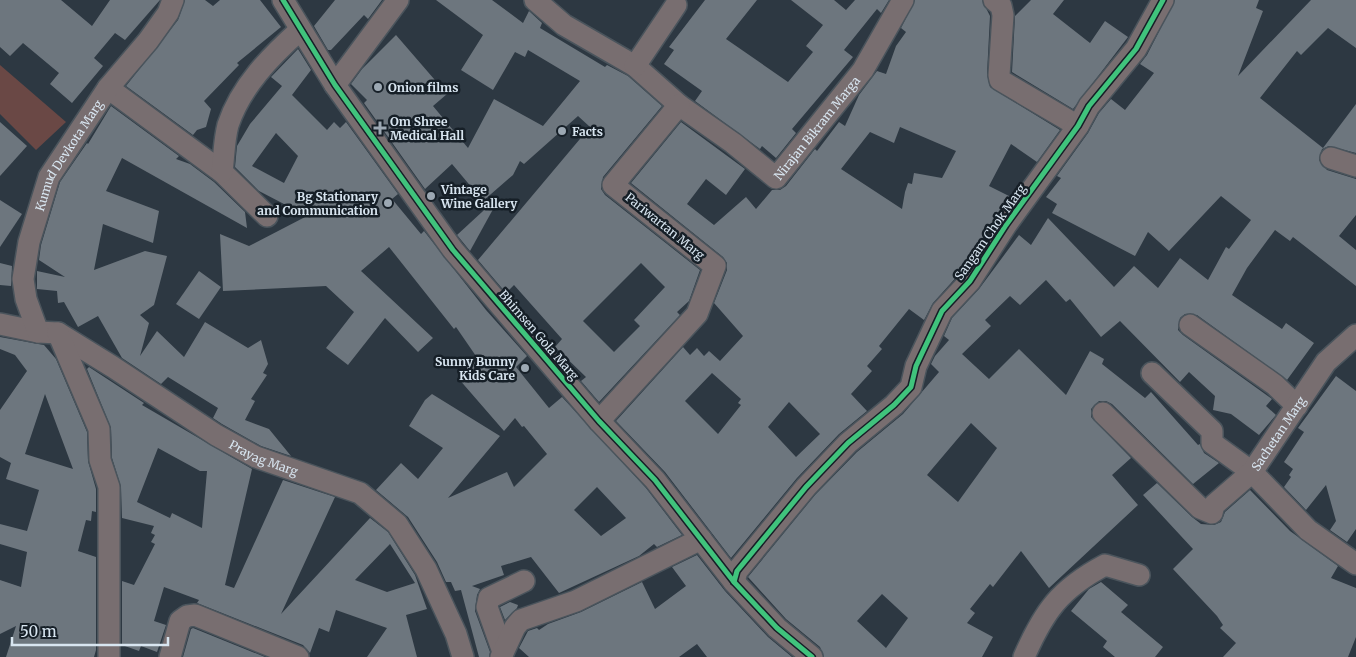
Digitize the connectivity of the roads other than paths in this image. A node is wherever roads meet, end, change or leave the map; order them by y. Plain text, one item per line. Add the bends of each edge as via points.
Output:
1 (173, 0) edge
2 (284, 0) edge
3 (398, 0) edge
4 (535, 0) edge
5 (903, 0) edge
6 (994, 0) edge
7 (1163, 0) edge
8 (676, 5) dead end
9 (300, 30) junction
10 (635, 66) junction
11 (335, 85) junction
12 (108, 88) junction
13 (679, 104) junction
14 (1078, 126) junction
15 (1331, 158) dead end
16 (1356, 166) edge
17 (222, 172) junction
18 (267, 216) dead end
19 (0, 324) edge
20 (1190, 325) dead end
21 (48, 333) junction
22 (1356, 335) edge
23 (1152, 372) dead end
24 (1297, 406) junction
25 (1103, 413) dead end
26 (599, 421) junction
27 (1252, 472) junction
28 (701, 539) junction
29 (1356, 564) edge
30 (1139, 575) dead end
31 (524, 581) dead end
32 (734, 582) junction
33 (502, 655) edge
34 (109, 657) edge
35 (170, 657) edge
36 (298, 657) edge
37 (463, 657) edge
38 (812, 657) edge
39 (1024, 657) edge

1 - 12 street, Kumud Devkota Marg via 148,41
2 - 9 street, Bhimsen Gola Marg
3 - 11 street
4 - 10 street, Nirajan Bikram Marga via 564,25
5 - 13 street, Nirajan Bikram Marga via 863,70 776,178
6 - 14 street via 1001,6 1003,15 1000,80
7 - 14 street, Sangam Chok Marg via 1136,49 1089,106
8 - 10 street
9 - 11 street, Bhimsen Gola Marg
9 - 17 street via 268,58 246,91 228,126
10 - 13 street, Nirajan Bikram Marga
11 - 26 street, Bhimsen Gola Marg via 453,250
12 - 17 street
12 - 21 street, Kumud Devkota Marg via 49,177 28,242 23,279 26,299
13 - 26 street, Pariwartan Marg via 613,185 715,266 697,314
14 - 32 street, Sangam Chok Marg via 1006,224 970,281 942,311 916,366 911,387 848,443 806,487 737,571
15 - 16 street
17 - 18 street
19 - 21 street, Prayag Marg
20 - 24 street via 1275,385
21 - 34 street, Kumud Devkota Marg via 99,429 100,460 109,487
21 - 37 street, Prayag Marg via 113,367 256,457 360,493 397,524 426,569
22 - 24 street, Sachetan Marg via 1326,362
23 - 27 street via 1212,431 1212,443
24 - 27 street, Sachetan Marg
25 - 27 street via 1200,508 1212,513 1214,505
26 - 28 street, Bhimsen Gola Marg via 655,480
27 - 29 street, Sachetan Marg via 1308,530
28 - 32 street, Bhimsen Gola Marg
28 - 33 street via 576,601 521,620
30 - 39 street via 1104,565 1084,576 1057,599 1039,623
31 - 33 street via 487,602
32 - 38 street, Bhimsen Gola Marg via 777,628
35 - 36 street via 180,620 195,615

